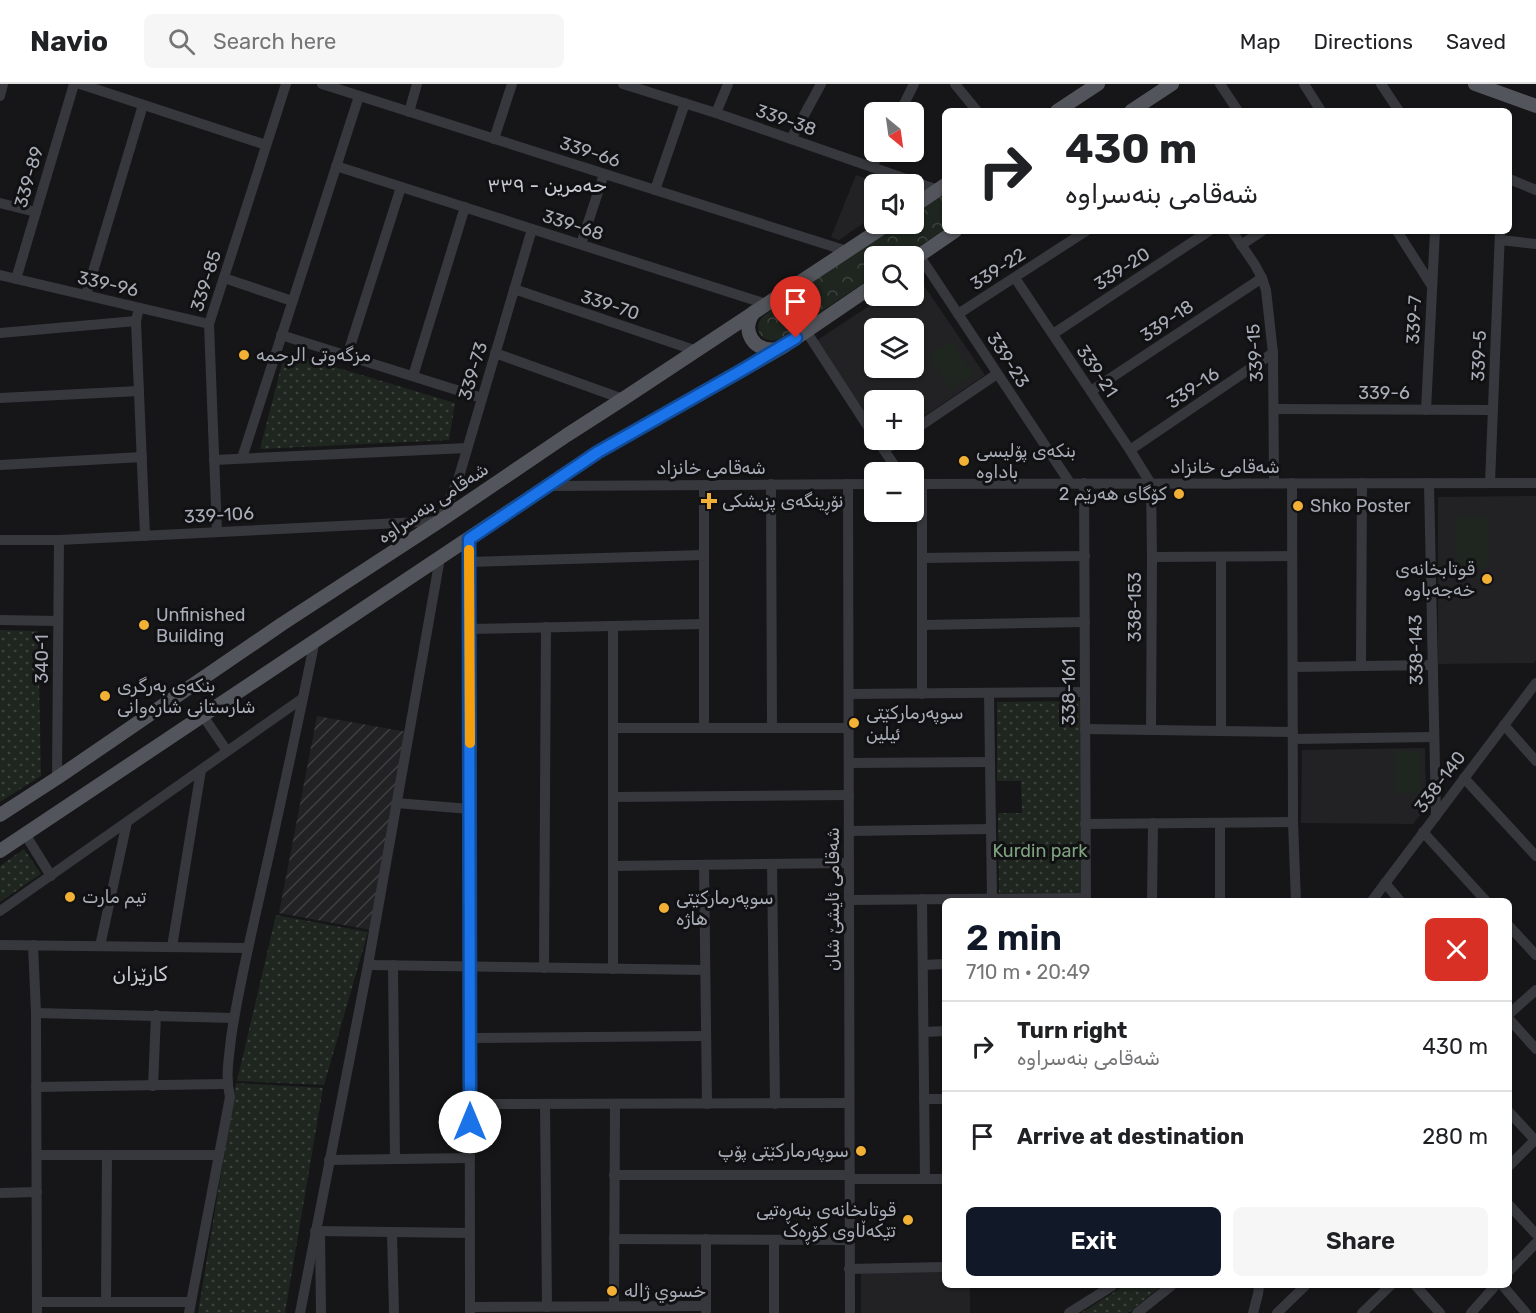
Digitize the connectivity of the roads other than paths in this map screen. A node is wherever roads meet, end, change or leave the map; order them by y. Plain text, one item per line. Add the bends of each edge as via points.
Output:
1 (3, 84) edge
2 (74, 84) edge
3 (80, 84) edge
4 (286, 84) edge
5 (322, 84) edge
6 (417, 84) edge
7 (512, 84) edge
8 (623, 84) edge
9 (728, 84) edge
10 (820, 84) edge
11 (914, 84) edge
12 (955, 84) edge
13 (1098, 84) edge
14 (1172, 84) edge
15 (1220, 84) edge
16 (1304, 84) edge
17 (1382, 84) edge
18 (1475, 84) edge
19 (345, 87) edge
20 (0, 96) edge
21 (359, 96) junction
22 (905, 102) edge
23 (685, 103) junction
24 (143, 105) junction
25 (1149, 106) edge
26 (1536, 106) edge
27 (975, 108) edge
28 (1062, 108) edge
29 (1236, 108) edge
30 (1319, 108) edge
31 (1397, 108) edge
32 (409, 112) junction
33 (716, 112) junction
34 (494, 139) junction
35 (791, 139) junction
36 (266, 145) junction
37 (875, 162) edge
38 (336, 166) junction
39 (872, 167) junction
40 (604, 174) junction
41 (1512, 180) edge
42 (401, 186) junction
43 (941, 187) edge
44 (655, 190) junction
45 (1536, 190) edge
46 (924, 199) edge
47 (0, 203) edge
48 (465, 207) junction
49 (36, 213) junction
50 (532, 229) junction
51 (873, 234) edge
52 (950, 234) edge
53 (1081, 234) edge
54 (1204, 234) edge
55 (1234, 234) edge
56 (1258, 234) edge
57 (1399, 234) edge
58 (1435, 234) edge
59 (1500, 236) edge
60 (581, 244) junction
61 (1536, 244) edge
62 (1241, 245) junction
63 (847, 251) junction
64 (924, 252) edge
65 (924, 268) edge
66 (0, 275) edge
67 (224, 278) junction
68 (1015, 278) junction
69 (1262, 278) junction
70 (16, 279) junction
71 (1432, 286) junction
72 (514, 289) junction
73 (864, 292) edge
74 (86, 295) junction
75 (292, 301) junction
76 (761, 307) junction
77 (139, 308) junction
78 (958, 314) junction
79 (136, 321) junction
80 (209, 324) junction
81 (807, 331) junction
82 (0, 333) edge
83 (1053, 334) junction
84 (281, 335) junction
85 (784, 346) junction
86 (697, 351) junction
87 (495, 353) junction
88 (1273, 353) junction
89 (347, 356) junction
90 (997, 374) junction
91 (413, 376) junction
92 (1091, 391) junction
93 (139, 392) junction
94 (0, 398) edge
95 (482, 398) junction
96 (623, 399) junction
97 (1274, 409) junction
98 (1426, 410) junction
99 (1493, 410) junction
100 (864, 419) edge
101 (924, 423) edge
102 (467, 448) junction
103 (884, 450) edge
104 (1130, 450) junction
105 (142, 457) junction
106 (242, 458) junction
107 (214, 460) junction
108 (892, 462) edge
109 (0, 465) edge
110 (1070, 483) junction
111 (1084, 483) junction
112 (1274, 483) junction
113 (1292, 483) junction
114 (1362, 483) junction
115 (1429, 483) junction
116 (1490, 483) junction
117 (1536, 483) edge
118 (771, 484) junction
119 (848, 484) junction
120 (864, 484) edge
121 (924, 484) edge
122 (1151, 484) junction
123 (704, 485) junction
124 (547, 486) junction
125 (440, 521) junction
126 (920, 522) edge
127 (217, 532) junction
128 (145, 536) junction
129 (469, 539) junction
130 (0, 540) edge
131 (59, 540) junction
132 (704, 555) junction
133 (1085, 556) junction
134 (1293, 556) junction
135 (1152, 557) junction
136 (1221, 557) junction
137 (440, 558) junction
138 (922, 558) junction
139 (469, 562) junction
140 (0, 620) edge
141 (58, 621) junction
142 (1085, 622) junction
143 (704, 624) junction
144 (922, 625) junction
145 (612, 626) junction
146 (546, 627) junction
147 (469, 629) junction
148 (315, 640) junction
149 (1361, 666) junction
150 (1433, 666) junction
151 (1293, 667) junction
152 (1536, 683) edge
153 (1085, 692) junction
154 (990, 693) junction
155 (849, 694) junction
156 (922, 694) junction
157 (303, 698) junction
158 (203, 716) junction
159 (1504, 725) junction
160 (613, 728) junction
161 (704, 728) junction
162 (772, 728) junction
163 (849, 728) junction
164 (1085, 729) junction
165 (1151, 730) junction
166 (1221, 731) junction
167 (1293, 736) junction
168 (1433, 737) junction
169 (227, 751) junction
170 (1536, 761) edge
171 (990, 762) junction
172 (849, 763) junction
173 (201, 770) junction
174 (57, 778) junction
175 (1464, 778) junction
176 (849, 795) junction
177 (613, 797) junction
178 (396, 803) junction
179 (470, 809) junction
180 (2, 812) edge
181 (1436, 816) junction
182 (127, 822) junction
183 (1293, 822) junction
184 (1220, 823) junction
185 (1085, 824) junction
186 (1153, 824) junction
187 (991, 829) junction
188 (849, 831) junction
189 (1423, 832) junction
190 (25, 834) junction
191 (0, 851) edge
192 (1536, 856) edge
193 (849, 863) junction
194 (772, 864) junction
195 (705, 865) junction
196 (613, 866) junction
197 (51, 876) junction
198 (1384, 884) junction
199 (992, 898) edge
200 (1086, 898) edge
201 (1152, 898) edge
202 (1220, 898) edge
203 (1296, 898) edge
204 (1374, 898) edge
205 (1397, 898) edge
206 (1483, 898) edge
207 (922, 899) junction
208 (942, 899) edge
209 (849, 900) junction
210 (0, 911) edge
211 (1512, 929) edge
212 (0, 945) edge
213 (33, 945) junction
214 (100, 946) junction
215 (172, 947) junction
216 (248, 948) junction
217 (1536, 955) edge
218 (942, 964) edge
219 (368, 965) junction
220 (393, 965) junction
221 (923, 965) junction
222 (470, 967) junction
223 (544, 968) junction
224 (613, 969) junction
225 (705, 970) junction
226 (1536, 990) edge
227 (1512, 1011) edge
228 (36, 1013) junction
229 (156, 1015) junction
230 (234, 1018) junction
231 (1512, 1022) edge
232 (942, 1031) edge
233 (924, 1032) junction
234 (706, 1036) junction
235 (470, 1038) junction
236 (1536, 1049) edge
237 (226, 1084) junction
238 (153, 1086) junction
239 (36, 1087) junction
240 (924, 1099) junction
241 (942, 1099) edge
242 (849, 1103) junction
243 (470, 1104) junction
244 (545, 1104) junction
245 (615, 1104) junction
246 (706, 1104) junction
247 (775, 1104) junction
248 (1512, 1115) edge
249 (1536, 1140) edge
250 (37, 1155) junction
251 (106, 1155) junction
252 (219, 1155) junction
253 (470, 1158) junction
254 (395, 1159) junction
255 (329, 1160) junction
256 (1512, 1163) edge
257 (614, 1175) junction
258 (850, 1177) junction
259 (925, 1179) junction
260 (942, 1179) edge
261 (37, 1192) junction
262 (0, 1193) edge
263 (1512, 1209) edge
264 (318, 1231) junction
265 (392, 1232) junction
266 (470, 1233) junction
267 (1536, 1234) edge
268 (614, 1239) junction
269 (706, 1239) junction
270 (774, 1240) junction
271 (850, 1240) junction
272 (1536, 1244) edge
273 (942, 1267) edge
274 (1512, 1268) edge
275 (849, 1269) junction
276 (1108, 1288) edge
277 (1168, 1288) edge
278 (1259, 1288) edge
279 (1303, 1288) edge
280 (1388, 1288) edge
281 (1418, 1288) edge
282 (1493, 1288) edge
283 (1505, 1288) edge
284 (106, 1302) junction
285 (547, 1306) junction
286 (614, 1306) junction
287 (37, 1308) edge
288 (190, 1308) edge
289 (470, 1310) edge
290 (706, 1310) edge
291 (1251, 1312) edge
292 (300, 1313) edge
293 (321, 1313) edge
294 (394, 1313) edge
295 (774, 1313) edge
296 (850, 1313) edge
297 (1069, 1313) edge
298 (1137, 1313) edge
299 (1277, 1313) edge
300 (1362, 1313) edge
301 (1440, 1313) edge
302 (1471, 1313) edge
303 (1526, 1313) edge

1 - 20 street
2 - 49 street, 339-89
3 - 24 street
4 - 36 street, 339-85
5 - 19 street, 339-66
6 - 32 street
7 - 34 street
8 - 23 street, 339-38
9 - 33 street
10 - 35 street
11 - 22 street
12 - 27 street
13 - 28 main road
14 - 25 main road
15 - 29 street
16 - 30 street
17 - 31 street
18 - 26 main road
19 - 21 street, 339-66
21 - 32 street, 339-66
21 - 38 street
23 - 33 street, 339-38
23 - 44 street
24 - 36 street
24 - 74 street
32 - 34 street, 339-66
33 - 35 street, 339-38
34 - 40 street, 339-66
35 - 39 street, 339-38
36 - 67 street, 339-85
37 - 39 street
38 - 42 street, 339-68
38 - 75 street
39 - 43 street, 339-38
40 - 44 street, 339-66
40 - 60 street
41 - 45 street
42 - 48 street, 339-68
42 - 89 street
43 - 46 main road
44 - 63 street, 339-66
47 - 49 street
48 - 50 street, 339-68
48 - 91 street
49 - 70 street, 339-89
50 - 60 street, 339-68
50 - 72 street, 339-73
51 - 63 main road, شەقامی بنەسراوە
52 - 64 main road
53 - 68 street, 339-22
54 - 83 street, 339-20
55 - 62 street, 339-15
56 - 62 street
57 - 71 street
58 - 71 street, 339-7
59 - 61 street
59 - 99 street, 339-5
60 - 76 street, 339-68
62 - 69 street, 339-15
63 - 76 main road, شەقامی بنەسراوە
65 - 78 street, 339-23
66 - 70 street, 339-96
67 - 75 street
67 - 80 street, 339-85
68 - 78 street, 339-22
68 - 83 street, 339-21
69 - 88 street, 339-15
69 - 92 street, 339-18
70 - 74 street, 339-96
71 - 98 street, 339-7
72 - 86 street, 339-70
72 - 87 street, 339-73
73 - 81 main road
74 - 77 street, 339-96
75 - 84 street
76 - 85 main road via 751,317 749,334 768,350
76 - 86 main road, شەقامی بنەسراوە
77 - 79 street
77 - 80 street, 339-96
78 - 90 street, 339-23
79 - 82 street
79 - 93 street
80 - 107 street, 339-85
81 - 85 main road
81 - 100 street
83 - 92 street, 339-21
84 - 89 street
84 - 106 street
85 - 124 main road via 598,452
86 - 96 main road, شەقامی بنەسراوە
87 - 95 street, 339-73
87 - 96 street
88 - 97 street, 339-15
88 - 104 street, 339-16
89 - 91 street
90 - 101 street
90 - 110 street, 339-23
91 - 95 street
92 - 104 street, 339-21
93 - 94 street
93 - 105 street
95 - 102 street, 339-73
96 - 125 main road, شەقامی بنەسراوە
97 - 98 street, 339-6
97 - 112 street, 339-15
98 - 99 street, 339-6
99 - 116 street, 339-5
102 - 106 street
102 - 125 street, 339-73
103 - 108 street
104 - 122 street, 339-21
105 - 109 street
105 - 128 street
106 - 107 street
107 - 127 street, 339-85
110 - 111 street, شەقامی خانزاد
110 - 121 street, شەقامی خانزاد
111 - 122 street, شەقامی خانزاد
111 - 133 street, 338-161
112 - 113 street, شەقامی خانزاد
112 - 122 street, شەقامی خانزاد
113 - 114 street, شەقامی خانزاد
113 - 134 street
114 - 115 street, شەقامی خانزاد
114 - 149 street
115 - 116 street, شەقامی خانزاد
115 - 150 street, 338-143
116 - 117 street, شەقامی خانزاد
118 - 119 street, شەقامی خانزاد
118 - 123 street, شەقامی خانزاد
118 - 162 street
119 - 120 street, شەقامی خانزاد
119 - 155 street, شەقامی ئایشێ شان
122 - 135 street, 338-153
123 - 124 street, شەقامی خانزاد
123 - 132 street
124 - 129 main road
125 - 127 street, 339-106
125 - 174 main road, شەقامی بنەسراوە
126 - 138 street
127 - 128 street, 339-106
128 - 131 street, 339-106
129 - 137 main road
129 - 139 street
130 - 131 street, 339-106
131 - 141 street, 340-1
132 - 139 street
132 - 143 street
133 - 138 street
133 - 142 street, 338-161
134 - 136 street
134 - 151 street
135 - 136 street
135 - 165 street, 338-153
136 - 166 street
137 - 148 main road
137 - 178 street
138 - 144 street
139 - 147 street
140 - 141 street
141 - 174 street, 340-1
142 - 144 street
142 - 153 street, 338-161
143 - 145 street
143 - 161 street
144 - 156 street
145 - 146 street
145 - 160 street
146 - 147 street
146 - 223 street
147 - 179 street
148 - 157 street
148 - 158 main road
149 - 150 street
149 - 151 street
150 - 168 street, 338-143
151 - 167 street
152 - 159 street, 338-140
153 - 154 street
153 - 164 street, 338-161
154 - 156 street
154 - 171 street
155 - 156 street
155 - 163 street, شەقامی ئایشێ شان
157 - 169 street
157 - 216 street
158 - 169 street
158 - 190 main road
159 - 170 street
159 - 175 street, 338-140
160 - 161 street
160 - 177 street
161 - 162 street
162 - 163 street
163 - 172 street, شەقامی ئایشێ شان
164 - 165 street
164 - 185 street, 338-161
165 - 166 street
166 - 167 street
167 - 168 street
167 - 183 street
168 - 181 street, 338-143
169 - 173 street
171 - 172 street
171 - 187 street
172 - 176 street, شەقامی ئایشێ شان
173 - 182 street
173 - 215 street
174 - 180 main road, شەقامی بنەسراوە
175 - 181 street, 338-140
175 - 192 street
176 - 177 street
176 - 188 street, شەقامی ئایشێ شان
177 - 196 street
178 - 179 street
178 - 219 street
179 - 222 street
181 - 189 street, 338-140
182 - 197 street
182 - 214 street
183 - 184 street
183 - 203 street
184 - 186 street
184 - 202 street
185 - 186 street
185 - 200 street, 338-161
186 - 201 street
187 - 188 street
187 - 199 street
188 - 193 street, شەقامی ئایشێ شان
189 - 198 street, 338-140
189 - 206 street
190 - 191 main road
190 - 197 street
193 - 194 street
193 - 209 street, شەقامی ئایشێ شان
194 - 195 street
194 - 247 street
195 - 196 street
195 - 225 street
196 - 224 street
197 - 210 street
198 - 204 street, 338-140
198 - 205 street
207 - 208 street
207 - 209 street
207 - 221 street
209 - 242 street, شەقامی ئایشێ شان
211 - 217 street
212 - 213 street
213 - 214 street
213 - 228 street
214 - 215 street
215 - 216 street
216 - 230 street
218 - 221 street
219 - 220 street
219 - 255 street
220 - 222 street
220 - 254 street
221 - 233 street
222 - 223 street
222 - 235 street
223 - 224 street
224 - 225 street
225 - 234 street
226 - 227 street
228 - 229 street
228 - 239 street
229 - 230 street
229 - 238 street
230 - 237 street
231 - 236 street
232 - 233 street
233 - 240 street
234 - 235 street
234 - 246 street
235 - 243 street
237 - 238 street
237 - 252 street via 230,1097
238 - 239 street
239 - 250 street
240 - 241 street
240 - 259 street
242 - 247 street
242 - 258 street, شەقامی ئایشێ شان
243 - 244 street
243 - 253 street
244 - 245 street
244 - 285 street
245 - 246 street
245 - 257 street
246 - 247 street
248 - 249 street
249 - 256 street
250 - 251 street
250 - 261 street
251 - 252 street
251 - 284 street
252 - 288 street
253 - 254 street
253 - 266 street
254 - 255 street
255 - 264 street
257 - 258 street
257 - 268 street
258 - 259 street
258 - 271 street, شەقامی ئایشێ شان
259 - 260 street
261 - 262 street
261 - 287 street
263 - 267 street
264 - 265 street
264 - 292 street
264 - 293 street
265 - 266 street
265 - 294 street
266 - 289 street
268 - 269 street
268 - 286 street
269 - 270 street
269 - 290 street
270 - 271 street
270 - 295 street
271 - 275 street, شەقامی ئایشێ شان
272 - 274 street
273 - 275 street
275 - 296 street, شەقامی ئایشێ شان
276 - 297 street
277 - 298 street
278 - 291 street
279 - 299 street
280 - 300 street
281 - 301 street
282 - 302 street
283 - 303 street
284 - 287 street
284 - 288 street
285 - 286 street
285 - 289 street
286 - 290 street

